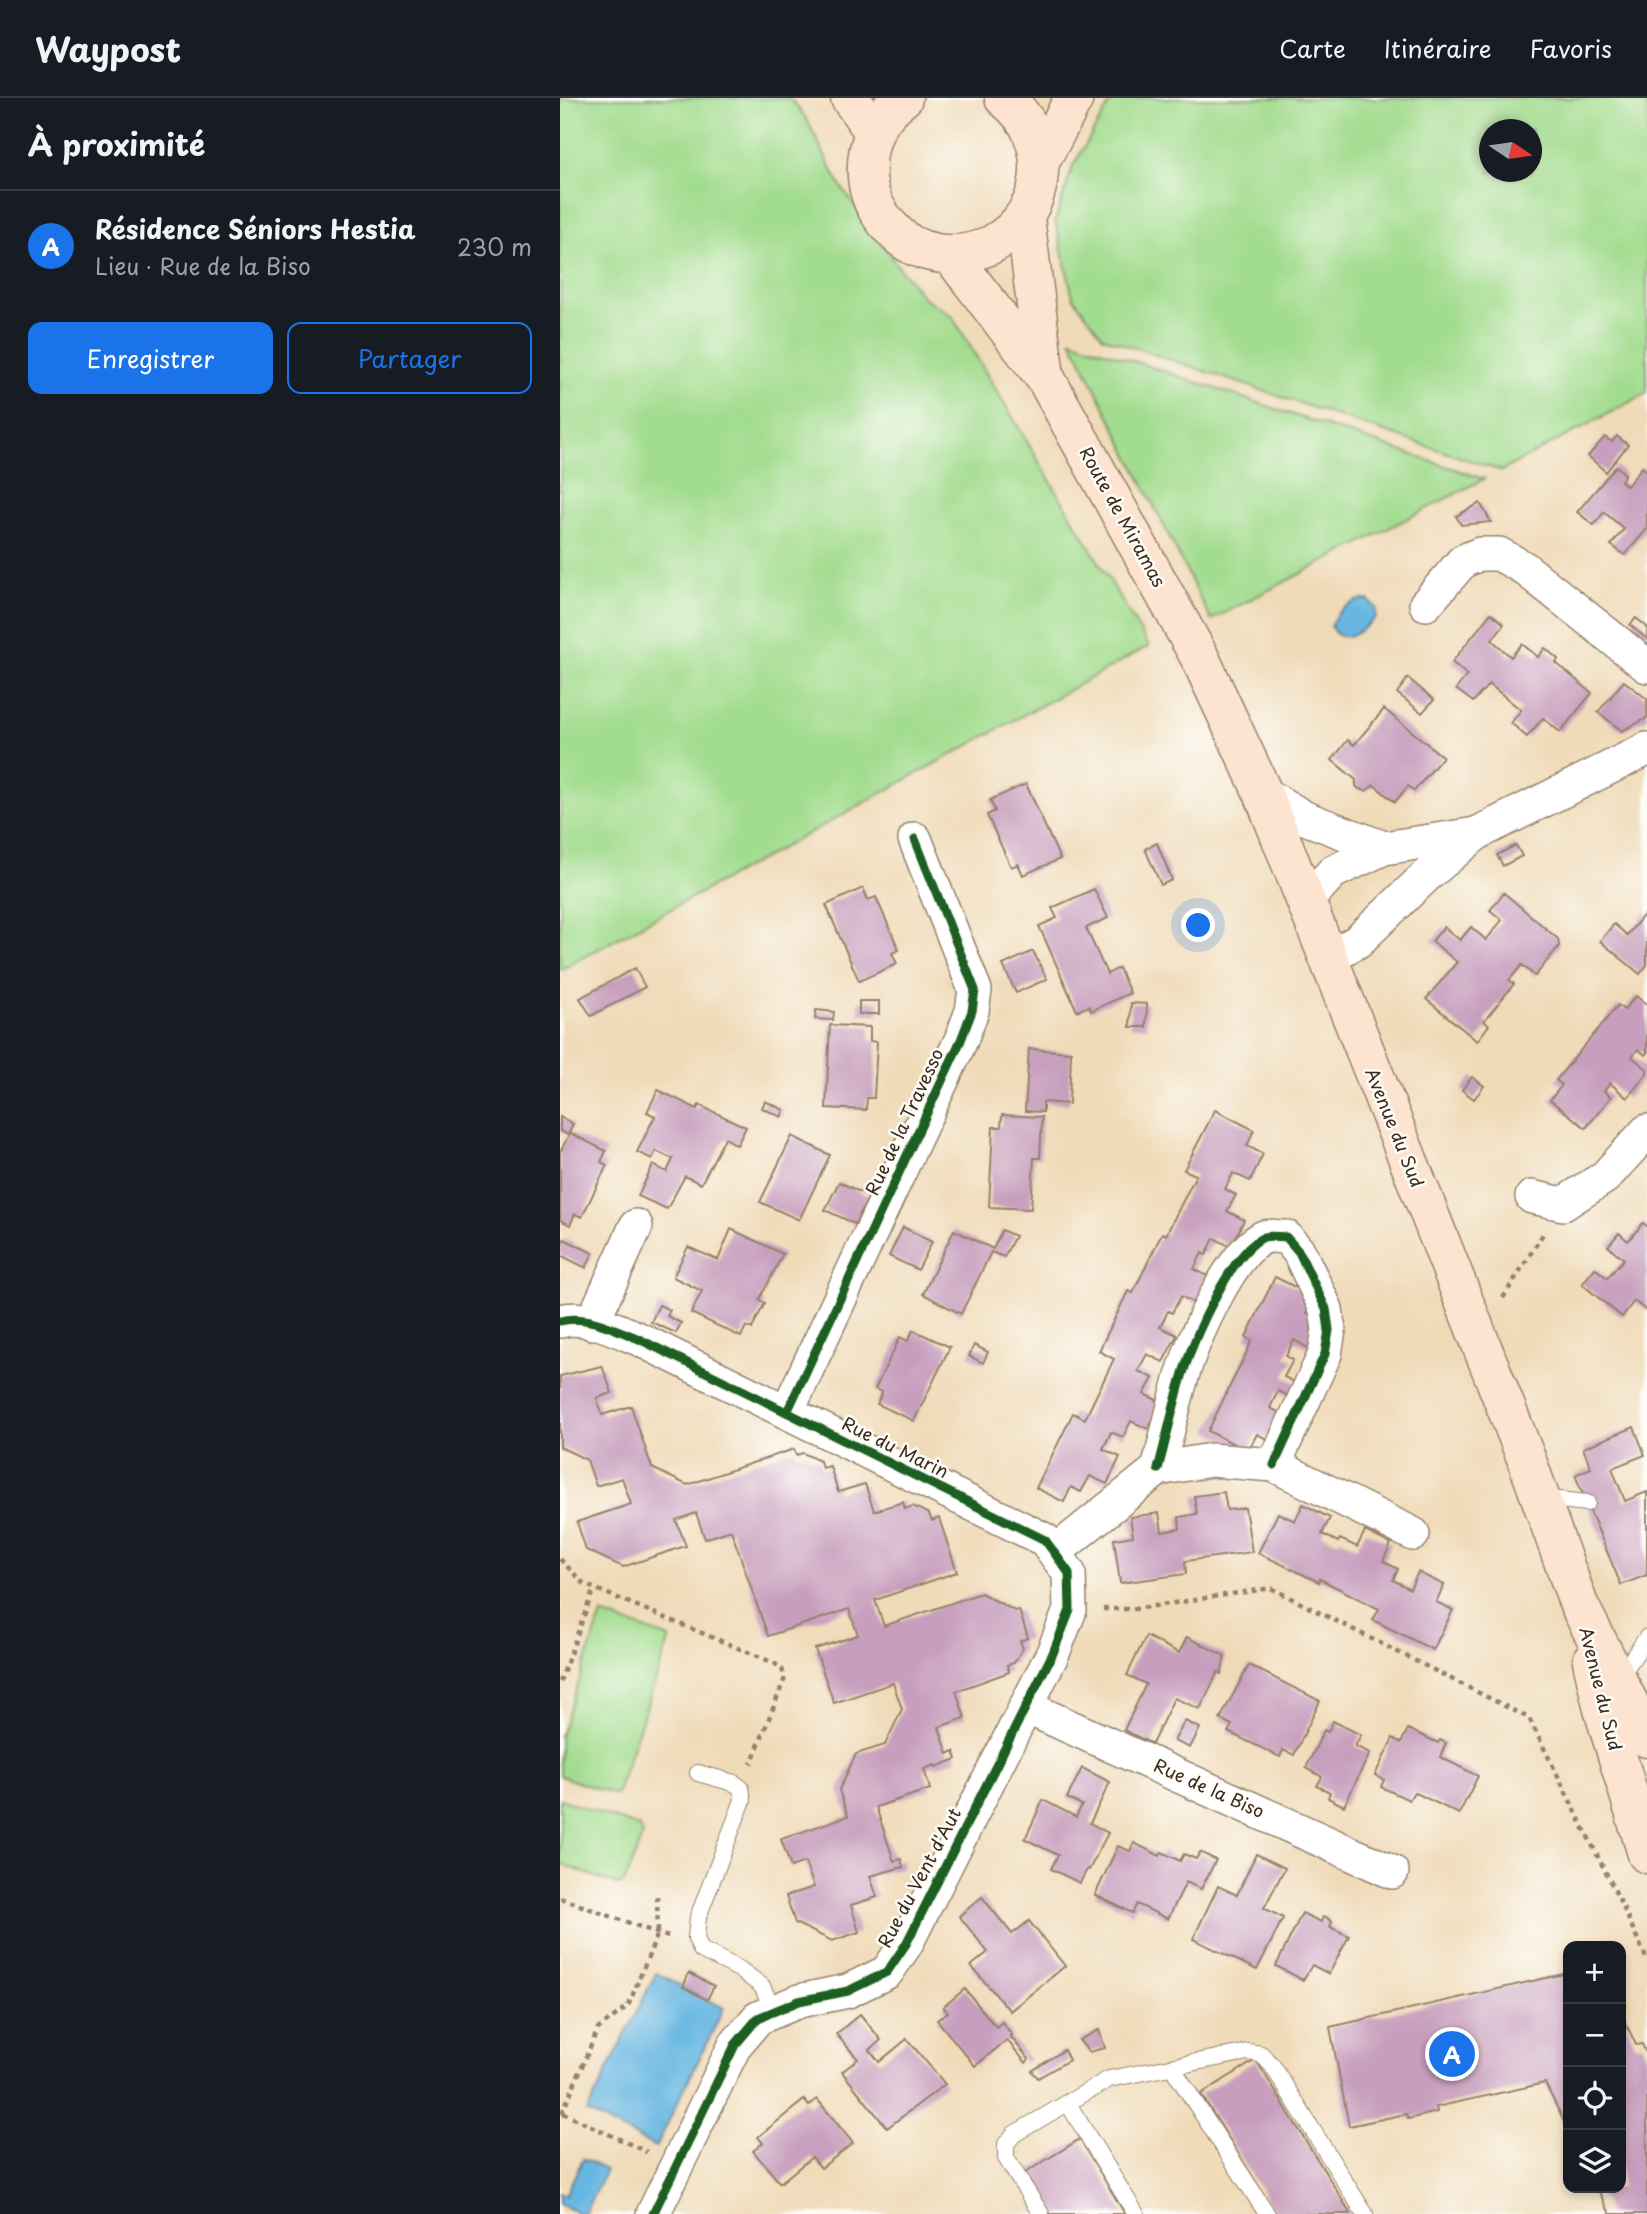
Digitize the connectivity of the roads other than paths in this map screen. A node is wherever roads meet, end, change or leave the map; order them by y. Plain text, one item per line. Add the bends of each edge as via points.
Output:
1 (850, 98) edge
2 (903, 98) edge
3 (1004, 98) edge
4 (1074, 98) edge
5 (874, 132) junction
6 (1040, 163) junction
7 (1024, 217) junction
8 (951, 256) junction
9 (1046, 379) junction
10 (1426, 604) dead end
11 (1199, 656) joint
12 (1647, 666) edge
13 (1647, 749) edge
14 (1263, 793) junction
15 (1476, 834) junction
16 (915, 839) dead end
17 (1384, 848) junction
18 (1305, 902) junction
19 (1328, 958) junction
20 (1647, 1131) edge
21 (1547, 1201) road end
22 (636, 1226) dead end
23 (576, 1322) edge
24 (787, 1412) junction
25 (1274, 1465) junction
26 (1158, 1469) junction
27 (1540, 1497) junction
28 (1587, 1503) dead end
29 (1413, 1534) dead end
30 (1055, 1552) junction
31 (1579, 1605) junction
32 (1647, 1637) edge
33 (1618, 1680) junction
34 (1026, 1707) junction
35 (1647, 1738) edge
36 (698, 1773) dead end
37 (1647, 1854) edge
38 (1392, 1872) dead end
39 (774, 2012) junction
40 (1172, 2067) junction
41 (1067, 2102) junction
42 (653, 2214) edge
43 (1041, 2214) edge
44 (1136, 2214) edge
45 (1267, 2214) edge
46 (1365, 2214) edge

1 - 5 main road
2 - 5 main road
3 - 6 main road via 1018,110 1033,135
4 - 6 main road
5 - 8 main road via 866,160 868,188 879,215 898,236 923,251
6 - 7 main road via 1036,191
7 - 8 main road via 1004,238 979,251
7 - 9 main road, Route de Miramas
8 - 9 main road, Route de Miramas
9 - 11 main road, Route de Miramas
10 - 12 street via 1464,561 1480,554 1499,554 1524,568
11 - 14 main road, Avenue du Sud
13 - 15 street
14 - 17 street via 1305,818
14 - 18 main road, Avenue du Sud
15 - 17 street
15 - 19 street via 1358,941
16 - 24 street, Rue de la Travesso via 975,990 972,1011
17 - 18 street via 1333,872
18 - 19 main road, Avenue du Sud
19 - 27 main road, Avenue du Sud
20 - 21 street via 1605,1177
22 - 23 street
23 - 24 street, Rue du Marin via 642,1340
24 - 30 street, Rue du Marin via 1045,1540
25 - 26 street via 1211,1460
25 - 26 street via 1325,1354 1329,1330 1326,1309 1299,1252 1286,1237 1266,1236 1232,1269 1208,1313 1185,1369
25 - 29 street
26 - 30 street
27 - 28 lane
27 - 31 main road, Avenue du Sud
30 - 34 street, Rue du Marin via 1069,1573 1070,1609
31 - 33 main road, Avenue du Sud
31 - 37 main road, Avenue du Sud via 1603,1709
32 - 33 lane
33 - 35 main road, Avenue du Sud
34 - 38 street, Rue de la Biso
34 - 39 street, Rue du Vent d'Aut via 906,1944 887,1972 848,1991 799,2001
36 - 39 lane via 734,1783 741,1788 743,1800 698,1917 696,1938 702,1951 762,1986
39 - 42 street, Rue du Vent d'Aut via 758,2018 735,2045
40 - 41 lane via 1109,2079
40 - 45 lane
40 - 46 lane via 1261,2054
41 - 43 lane via 1014,2134 1006,2144 1006,2158
41 - 44 lane

